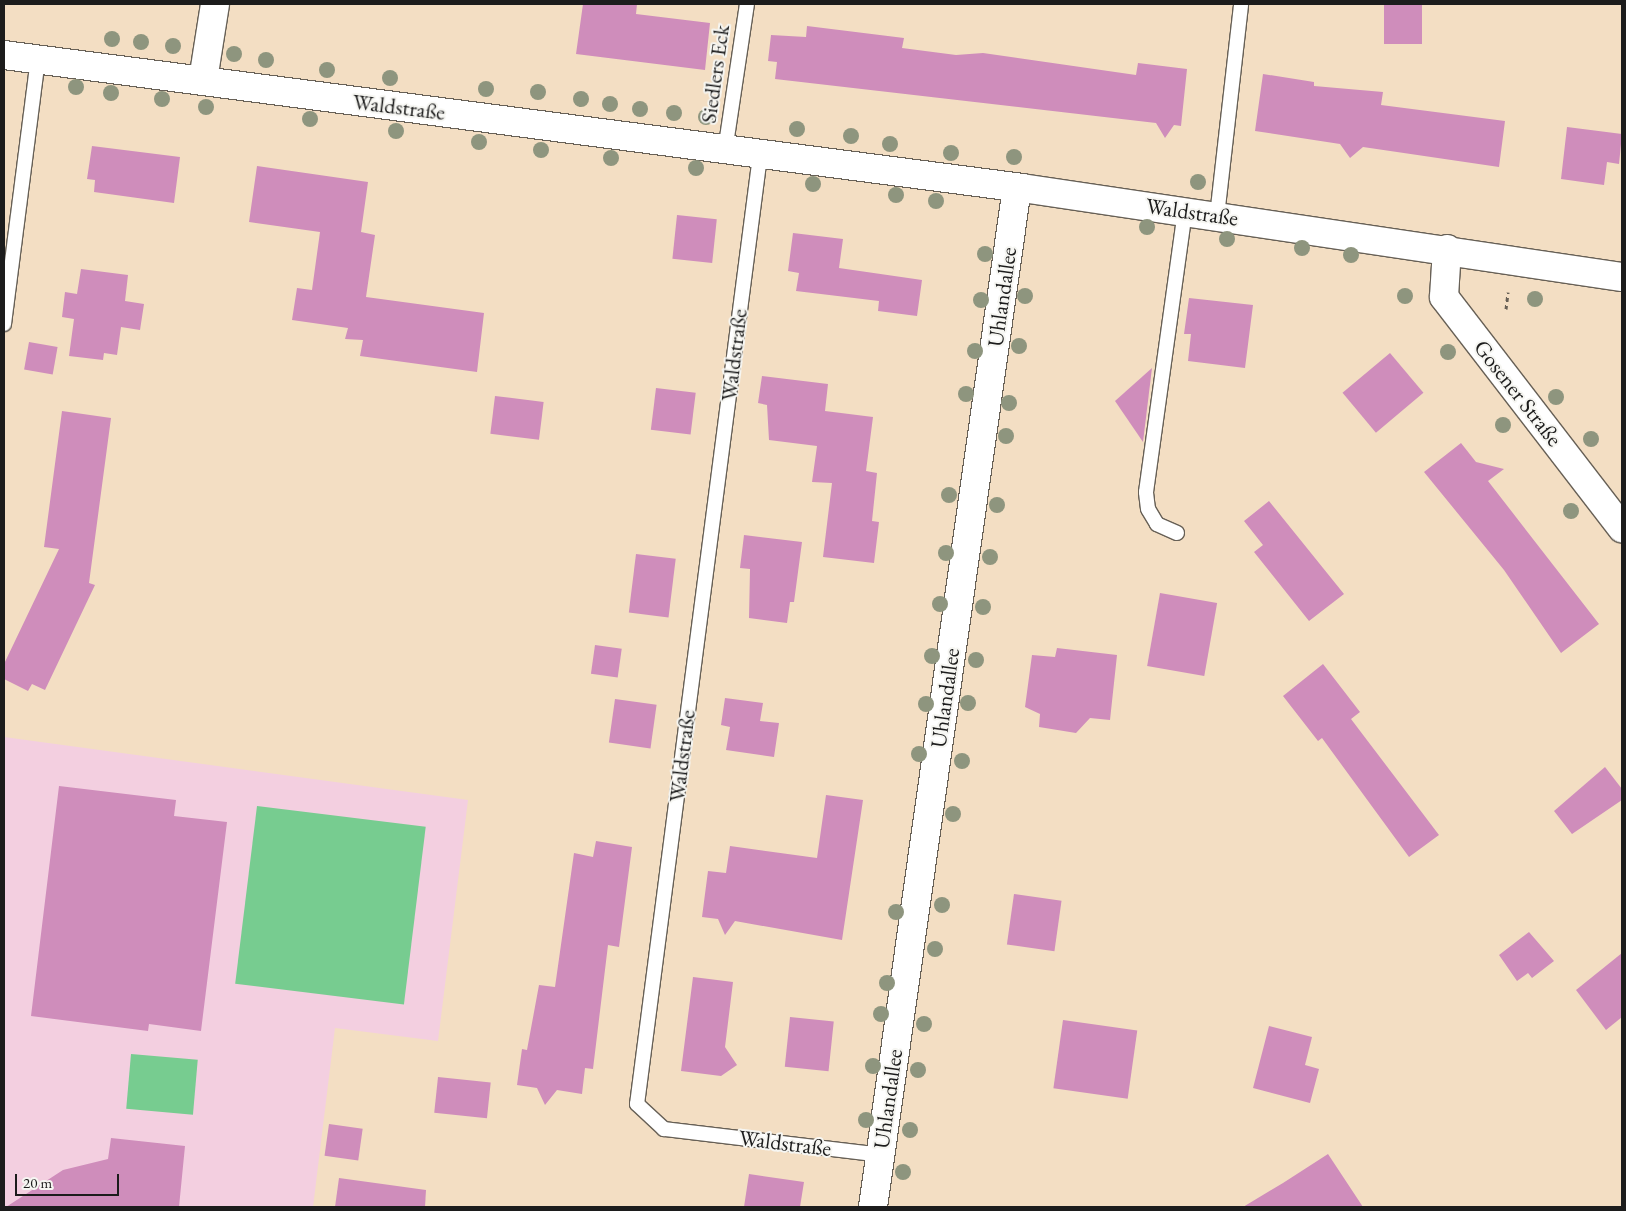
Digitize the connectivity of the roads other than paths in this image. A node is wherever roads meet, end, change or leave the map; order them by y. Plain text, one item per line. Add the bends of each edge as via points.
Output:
1 (215, 4) edge
2 (746, 4) edge
3 (1241, 4) edge
4 (4, 55) edge
5 (38, 60) junction
6 (203, 80) junction
7 (726, 151) junction
8 (760, 156) junction
9 (1017, 188) junction
10 (1185, 211) junction
11 (1216, 216) junction
12 (1447, 248) junction
13 (1622, 278) edge
14 (4, 324) edge
15 (1622, 528) edge
16 (1177, 533) dead end
17 (880, 1155) junction
18 (873, 1207) edge

1 - 6 street
2 - 7 lane, Siedlers Eck
3 - 11 lane
4 - 5 street, Waldstraße
5 - 6 street, Waldstraße
5 - 14 lane
6 - 7 street, Waldstraße
7 - 8 street, Waldstraße
8 - 9 street, Waldstraße
8 - 17 lane, Waldstraße via 637,1104 664,1129
9 - 10 street, Waldstraße
9 - 17 street, Uhlandallee
10 - 11 street, Waldstraße
10 - 16 lane via 1146,492 1148,509 1158,524
11 - 12 street, Waldstraße
12 - 13 street, Waldstraße
12 - 15 street, Gosener Straße via 1444,297
17 - 18 street, Uhlandallee

